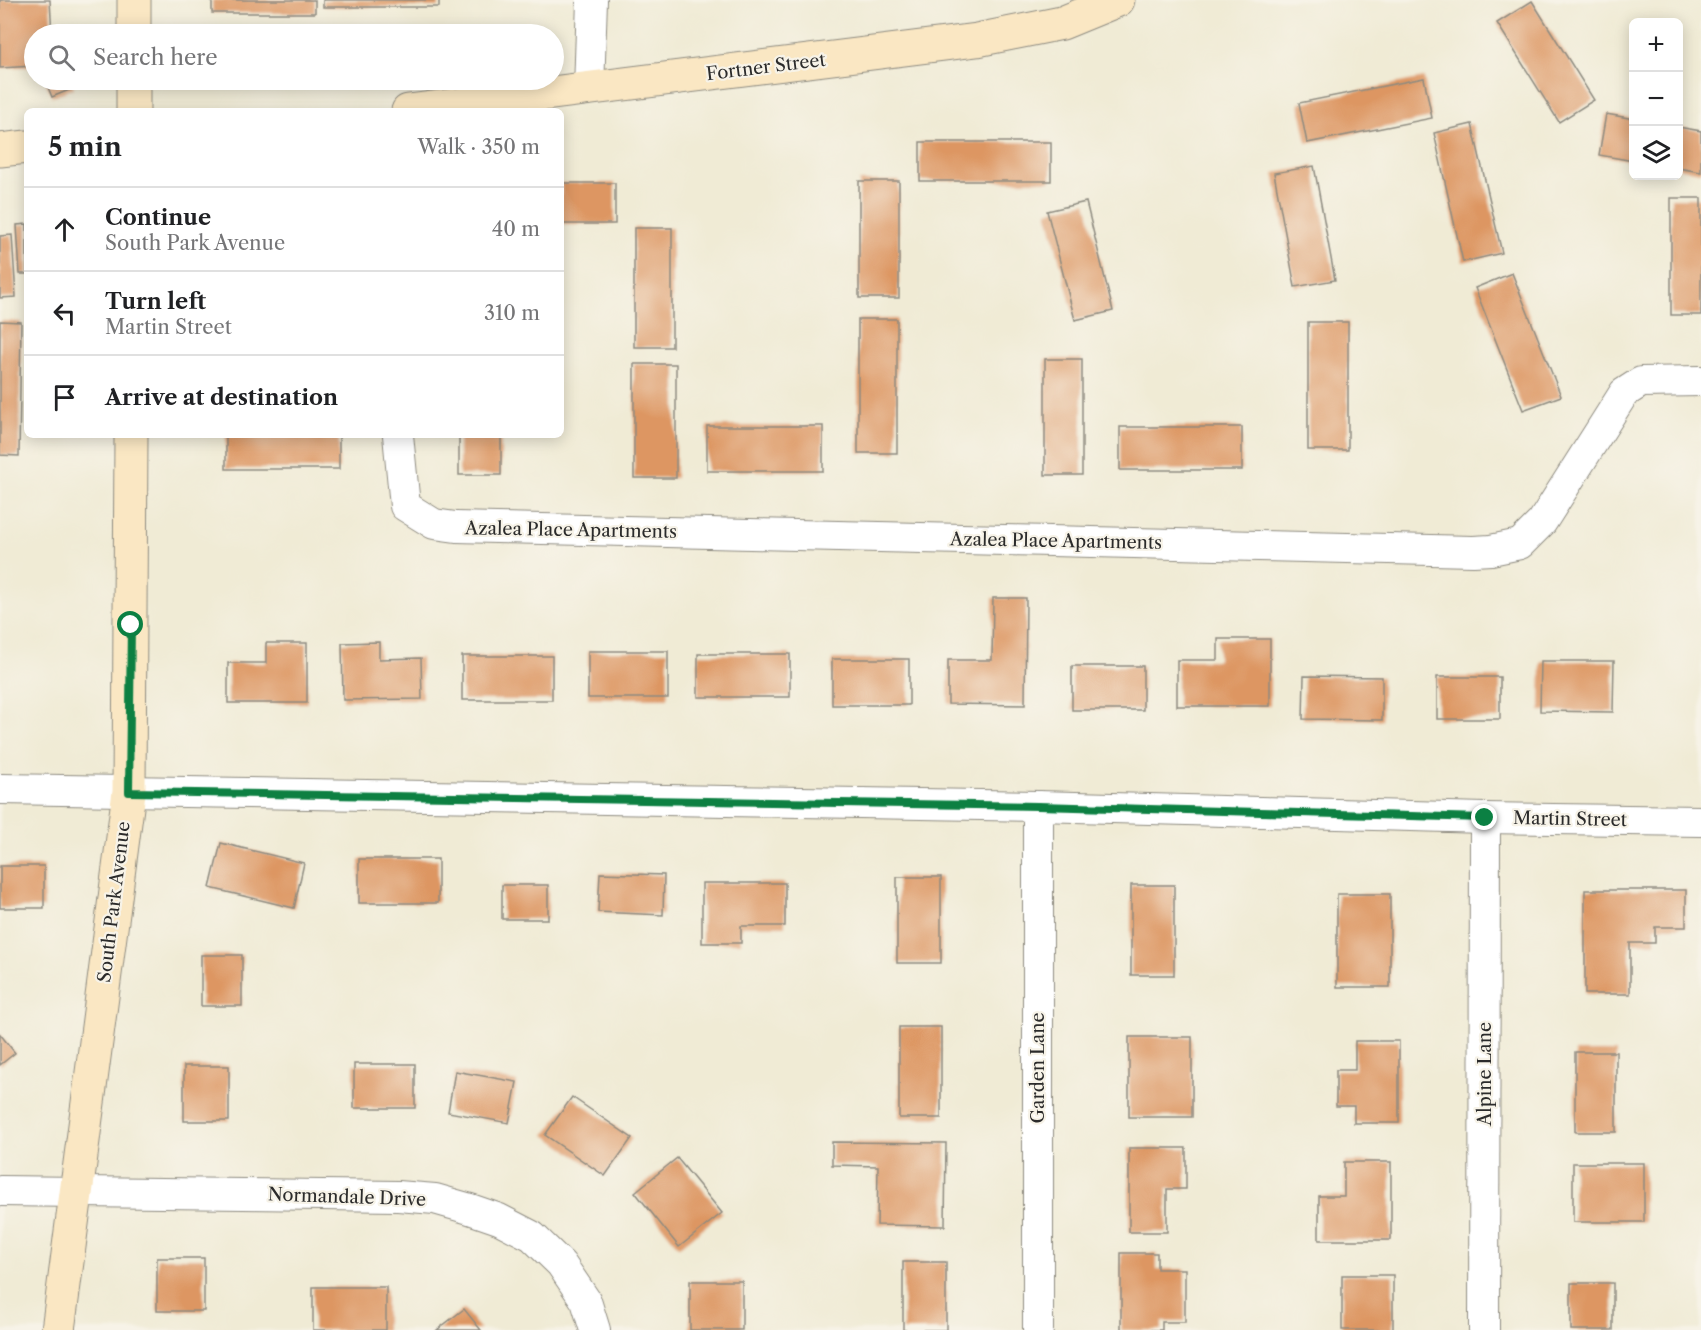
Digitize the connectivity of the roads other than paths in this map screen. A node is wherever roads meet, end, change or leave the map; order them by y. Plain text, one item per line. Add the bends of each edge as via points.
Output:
1 (134, 0) edge
2 (592, 0) edge
3 (1118, 0) edge
4 (1062, 11) edge
5 (134, 24) edge
6 (589, 89) junction
7 (133, 90) edge
8 (133, 108) edge
9 (433, 108) edge
10 (24, 147) edge
11 (0, 150) edge
12 (1701, 381) edge
13 (131, 438) edge
14 (398, 438) edge
15 (0, 789) edge
16 (129, 792) junction
17 (1038, 806) junction
18 (1485, 818) junction
19 (1701, 821) edge
20 (0, 1191) edge
21 (76, 1191) junction
22 (57, 1330) edge
23 (595, 1330) edge
24 (1038, 1330) edge
25 (1484, 1330) edge

1 - 5 street
2 - 6 street
3 - 4 street, Fortner Street
4 - 6 street, Fortner Street via 977,40
6 - 9 street, Fortner Street
7 - 8 street
10 - 11 street
12 - 14 street, Azalea Place Apartments via 1641,382 1624,393 1542,522 1520,544 1473,551 456,527 434,524 405,506
13 - 16 street, South Park Avenue
15 - 16 street, Martin Street
16 - 17 street, Martin Street
16 - 21 street, South Park Avenue
17 - 18 street, Martin Street
17 - 24 street, Garden Lane
18 - 19 street, Martin Street
18 - 25 street, Alpine Lane
20 - 21 street, Normandale Drive
21 - 22 street, South Park Avenue
21 - 23 street, Normandale Drive via 435,1199 499,1219 532,1236 561,1264 586,1301

